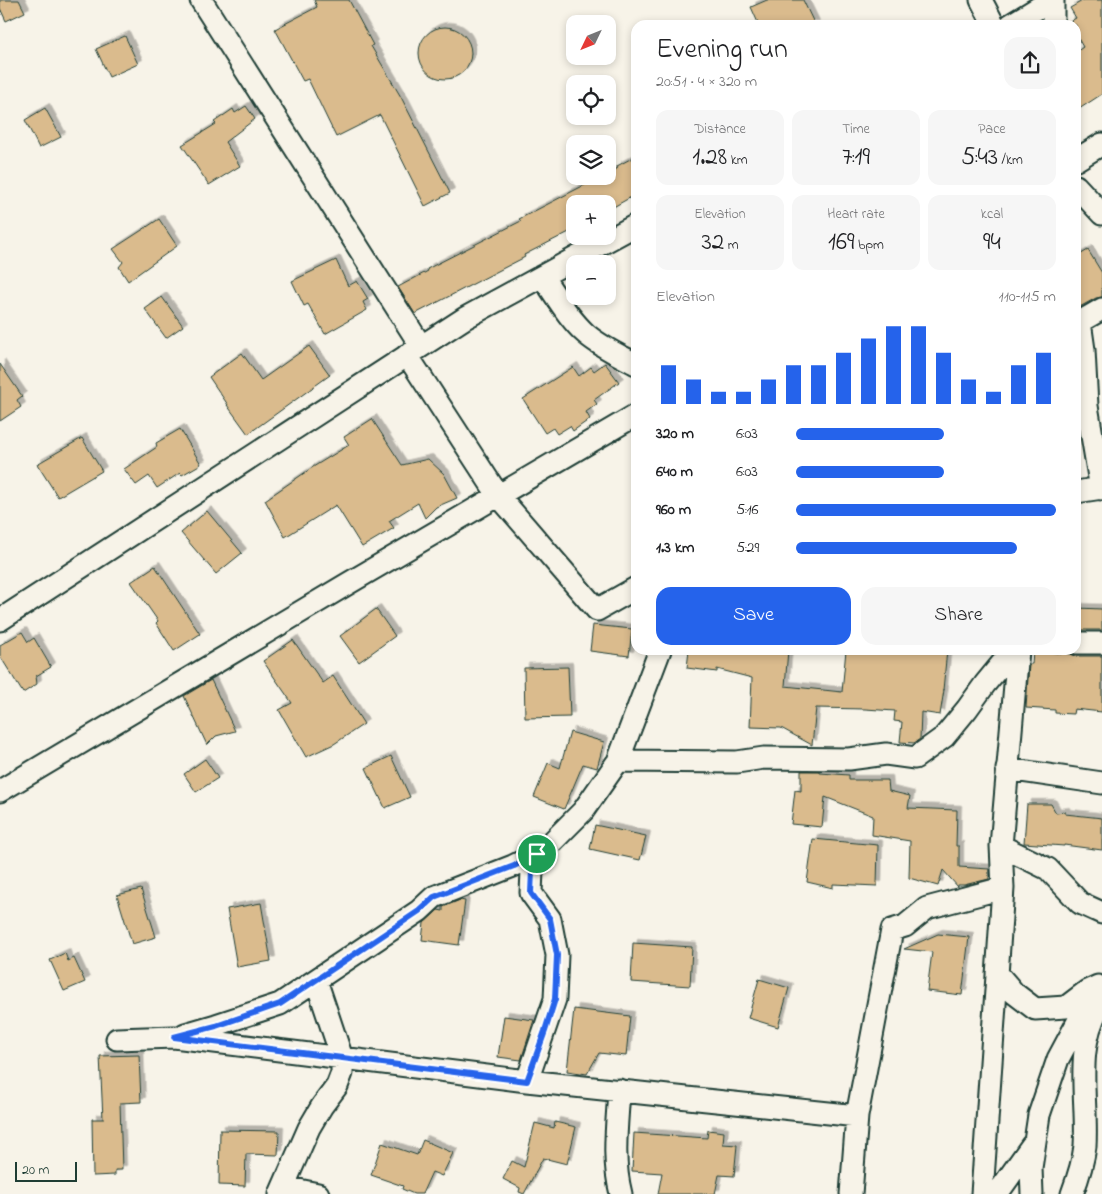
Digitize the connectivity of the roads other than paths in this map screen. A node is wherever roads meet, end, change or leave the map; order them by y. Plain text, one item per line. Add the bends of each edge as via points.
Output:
1 (201, 0) edge
2 (981, 0) edge
3 (1052, 0) edge
4 (991, 20) edge
5 (1018, 20) edge
6 (1053, 20) edge
7 (1102, 144) edge
8 (1081, 157) edge
9 (1081, 191) edge
10 (1102, 214) edge
11 (631, 228) edge
12 (542, 276) junction
13 (1102, 309) edge
14 (1081, 321) edge
15 (1081, 336) edge
16 (414, 350) junction
17 (631, 361) edge
18 (631, 418) edge
19 (1102, 488) edge
20 (1081, 491) edge
21 (498, 496) junction
22 (631, 591) edge
23 (0, 620) edge
24 (1081, 643) edge
25 (1102, 643) edge
26 (658, 655) edge
27 (1009, 655) edge
28 (1018, 655) edge
29 (618, 761) junction
30 (1008, 769) junction
31 (1102, 783) edge
32 (0, 791) edge
33 (1001, 846) junction
34 (537, 854) junction
35 (1002, 888) junction
36 (1102, 913) edge
37 (997, 973) junction
38 (316, 980) junction
39 (1102, 984) edge
40 (1102, 994) edge
41 (1102, 1002) edge
42 (174, 1037) junction
43 (117, 1039) dead end
44 (342, 1058) junction
45 (527, 1081) junction
46 (620, 1090) junction
47 (857, 1116) junction
48 (1035, 1140) junction
49 (282, 1190) edge
50 (318, 1194) edge
51 (621, 1194) edge
52 (851, 1194) edge
53 (982, 1194) edge
54 (997, 1194) edge
55 (1032, 1194) edge
56 (1072, 1194) edge

1 - 16 street
2 - 4 street
3 - 5 street
3 - 6 street
7 - 8 street
9 - 10 street
11 - 12 street
12 - 16 street
12 - 17 street via 586,334
13 - 14 street
15 - 19 street via 1087,406
16 - 21 street
16 - 23 street
18 - 21 street
19 - 20 street
21 - 22 street via 597,610
21 - 32 street
24 - 25 street
26 - 29 street
27 - 29 street via 944,737 916,758 886,754 849,759 764,758 737,762
28 - 30 street
29 - 34 street via 583,811
30 - 31 street
30 - 33 street
33 - 35 street
33 - 36 street via 1048,868 1080,903
34 - 38 street via 434,897 419,911
34 - 45 street via 531,893 550,919 557,955 556,981 555,999
35 - 37 street
35 - 47 street via 927,908 905,926 892,930
37 - 39 street via 1014,993 1036,1009 1066,1007
37 - 53 street
38 - 42 street via 280,1004
38 - 44 street
40 - 48 street via 1082,1014 1058,1059 1039,1115
41 - 56 street via 1086,1043 1083,1071 1085,1144 1083,1165
42 - 43 street
42 - 44 street
44 - 45 street
44 - 49 street via 338,1086 309,1128
45 - 46 street
46 - 47 street
46 - 51 street via 615,1148
47 - 52 street
48 - 54 street
48 - 55 street
49 - 50 street

